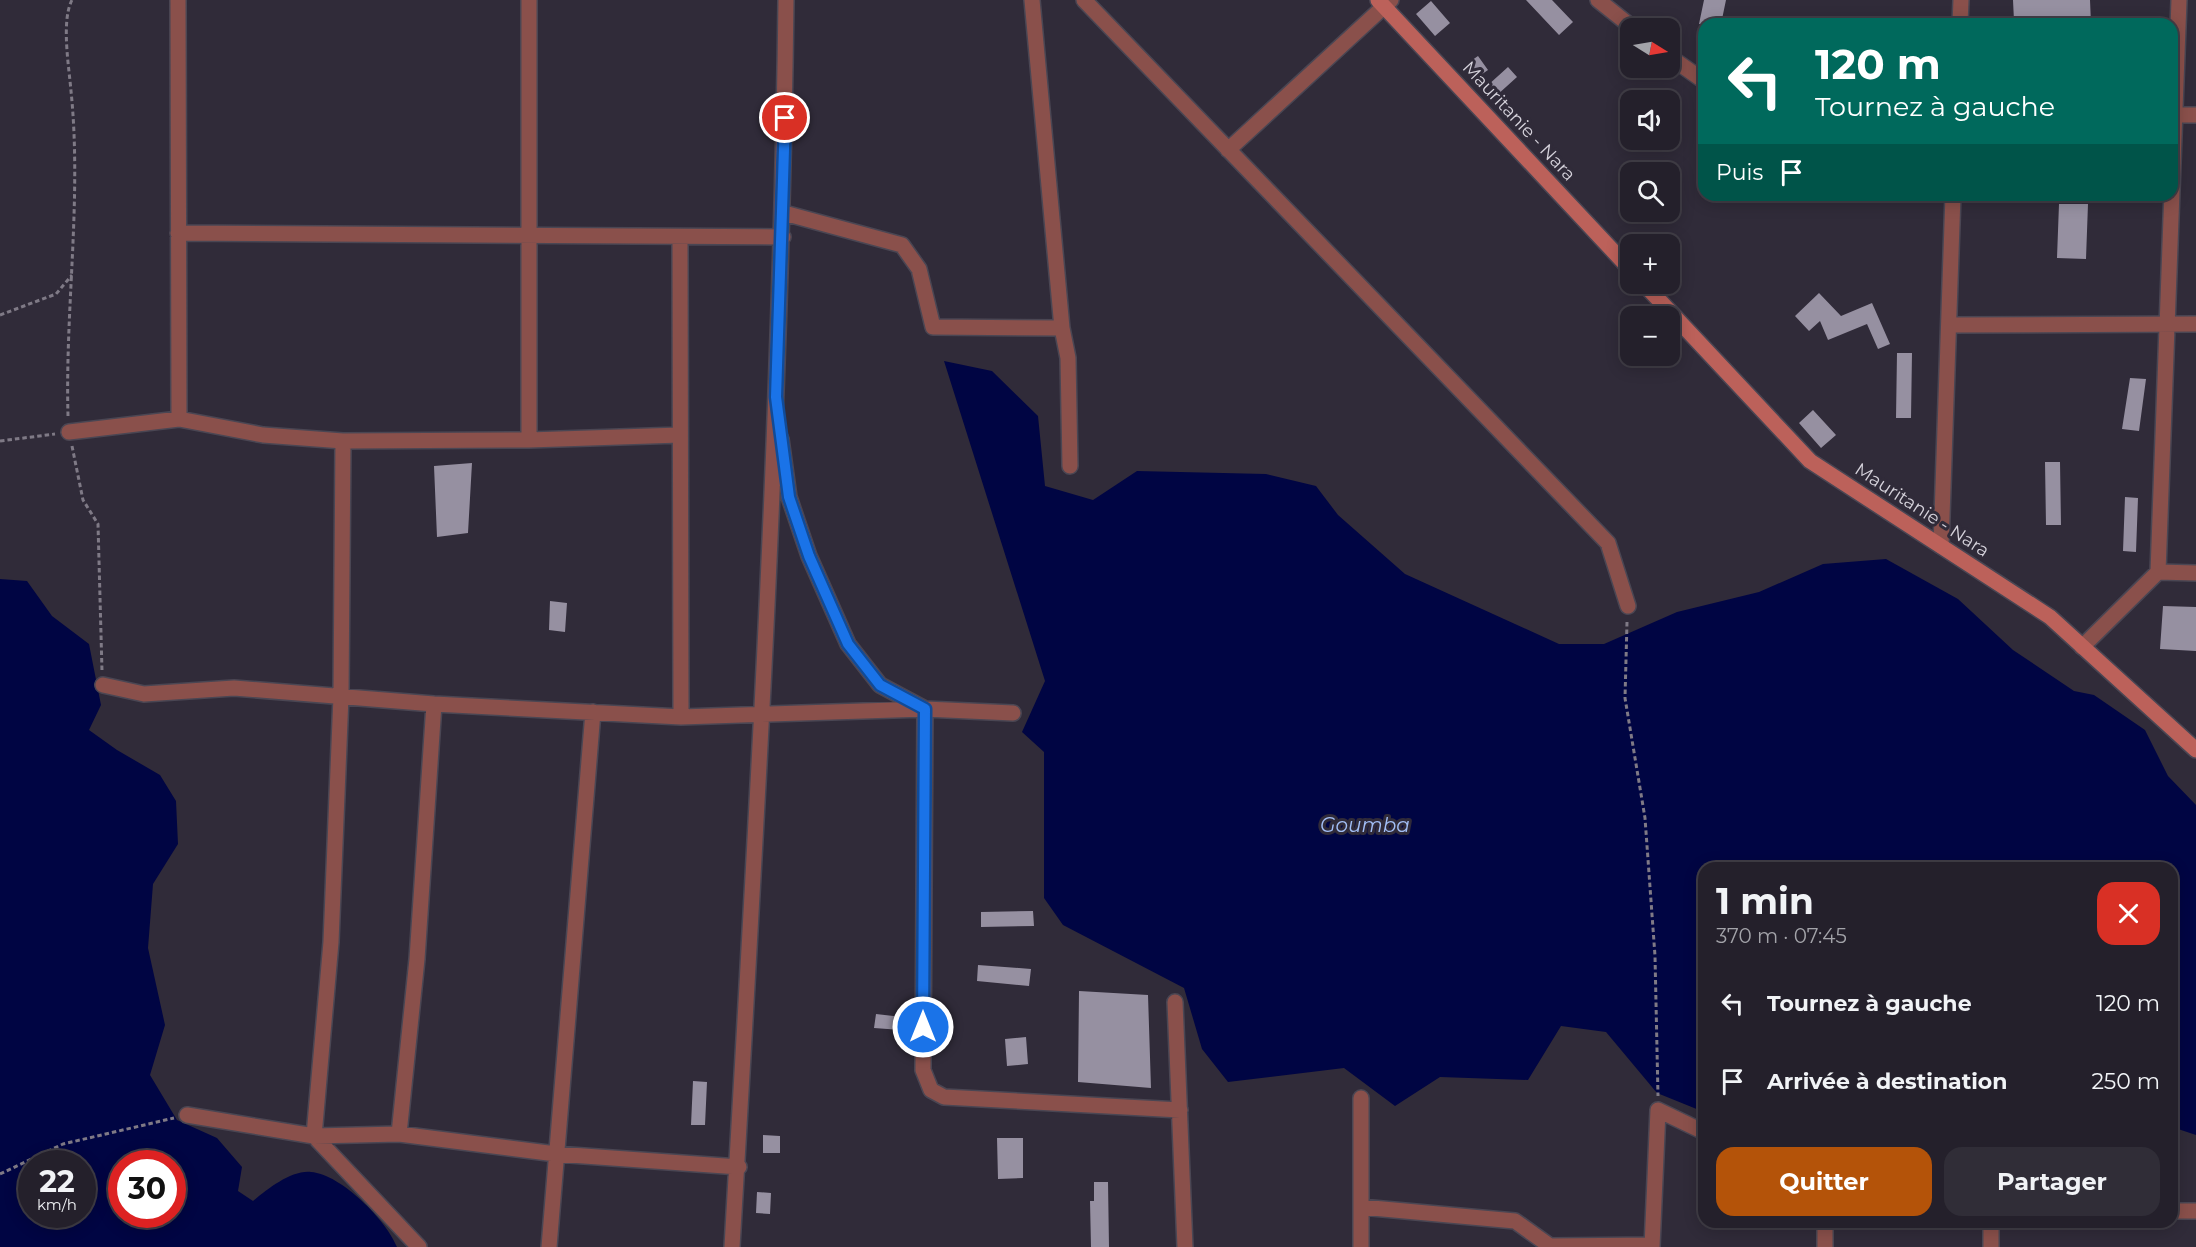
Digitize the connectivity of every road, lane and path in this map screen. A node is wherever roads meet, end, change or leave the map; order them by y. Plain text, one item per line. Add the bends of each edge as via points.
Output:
1 (72, 0) edge
2 (178, 0) edge
3 (529, 0) edge
4 (786, 0) edge
5 (1032, 0) edge
6 (1084, 0) edge
7 (1598, 0) edge
8 (1960, 0) edge
9 (2179, 0) edge
10 (1384, 2) edge
11 (1620, 18) edge
12 (1960, 18) edge
13 (2178, 29) edge
14 (1680, 64) edge
15 (1698, 77) edge
16 (2178, 115) edge
17 (2196, 115) edge
18 (1228, 150) junction
19 (1953, 201) edge
20 (2172, 201) edge
21 (784, 213) junction
22 (178, 233) junction
23 (529, 234) junction
24 (783, 237) junction
25 (680, 238) junction
26 (1620, 258) edge
27 (73, 273) junction
28 (1653, 294) edge
29 (0, 315) edge
30 (2167, 323) junction
31 (2196, 324) edge
32 (1948, 325) junction
33 (1062, 328) junction
34 (776, 397) junction
35 (179, 419) junction
36 (69, 432) junction
37 (680, 435) junction
38 (529, 440) junction
39 (0, 441) edge
40 (342, 441) junction
41 (1071, 466) dead end
42 (1941, 546) junction
43 (2158, 572) junction
44 (2196, 573) edge
45 (1628, 606) joint
46 (2082, 647) junction
47 (104, 685) joint
48 (341, 696) junction
49 (434, 704) junction
50 (925, 709) junction
51 (594, 712) junction
52 (1013, 713) dead end
53 (762, 715) junction
54 (681, 717) junction
55 (2196, 750) edge
56 (1175, 1002) dead end
57 (1361, 1098) dead end
58 (1180, 1110) junction
59 (1658, 1110) junction
60 (187, 1115) joint
61 (1698, 1129) edge
62 (399, 1134) junction
63 (314, 1136) junction
64 (556, 1154) junction
65 (739, 1167) junction
66 (0, 1174) edge
67 (1361, 1207) junction
68 (2196, 1211) edge
69 (2178, 1212) edge
70 (1825, 1228) edge
71 (1991, 1228) edge
72 (1652, 1246) edge
73 (419, 1247) edge
74 (549, 1247) edge
75 (732, 1247) edge
76 (1185, 1247) edge
77 (1361, 1247) edge
78 (1825, 1247) edge
79 (1991, 1247) edge

1 - 27 path via 68,7 67,49 73,136
2 - 22 street
3 - 23 street
4 - 21 street
5 - 33 street
6 - 18 street
7 - 11 street
8 - 12 street
9 - 13 street
10 - 18 street
10 - 26 main road, Mauritanie - Nara
14 - 15 street
16 - 17 street
18 - 45 street via 1608,543
19 - 32 street
20 - 30 street
21 - 24 street
21 - 33 street via 902,245 919,269 933,327
22 - 23 street
22 - 35 street
23 - 25 street
23 - 38 street
24 - 25 street
24 - 34 street
25 - 37 street
27 - 29 path via 56,294
27 - 36 path via 67,340
28 - 42 main road, Mauritanie - Nara via 1810,460
30 - 31 street
30 - 32 street
30 - 43 street
32 - 42 street
33 - 41 street via 1068,358
34 - 50 street via 789,497 809,556 848,644 880,685
34 - 53 street
35 - 36 street
35 - 40 street via 263,435
36 - 39 path
36 - 47 path via 83,500 98,524
37 - 38 street
37 - 54 street
38 - 40 street
40 - 48 street
42 - 46 main road, Mauritanie - Nara via 2049,617
43 - 44 street
43 - 46 street
45 - 59 path via 1625,698 1645,818 1655,956
46 - 55 main road, Mauritanie - Nara
47 - 48 street via 144,694 234,688
48 - 49 street
48 - 63 street via 331,942
49 - 51 street
49 - 62 street via 417,959
50 - 52 street
50 - 53 street
50 - 58 street via 923,1070 931,1090 944,1097
51 - 54 street
51 - 64 street
53 - 54 street
53 - 65 street
56 - 58 street
57 - 67 street
58 - 76 street
59 - 61 street
59 - 72 street
60 - 63 street
60 - 66 path via 63,1144
62 - 63 street
62 - 64 street
63 - 73 street
64 - 65 street
64 - 74 street
65 - 75 street
67 - 72 street via 1515,1221 1550,1246
67 - 77 street
68 - 69 street
70 - 78 street
71 - 79 street

